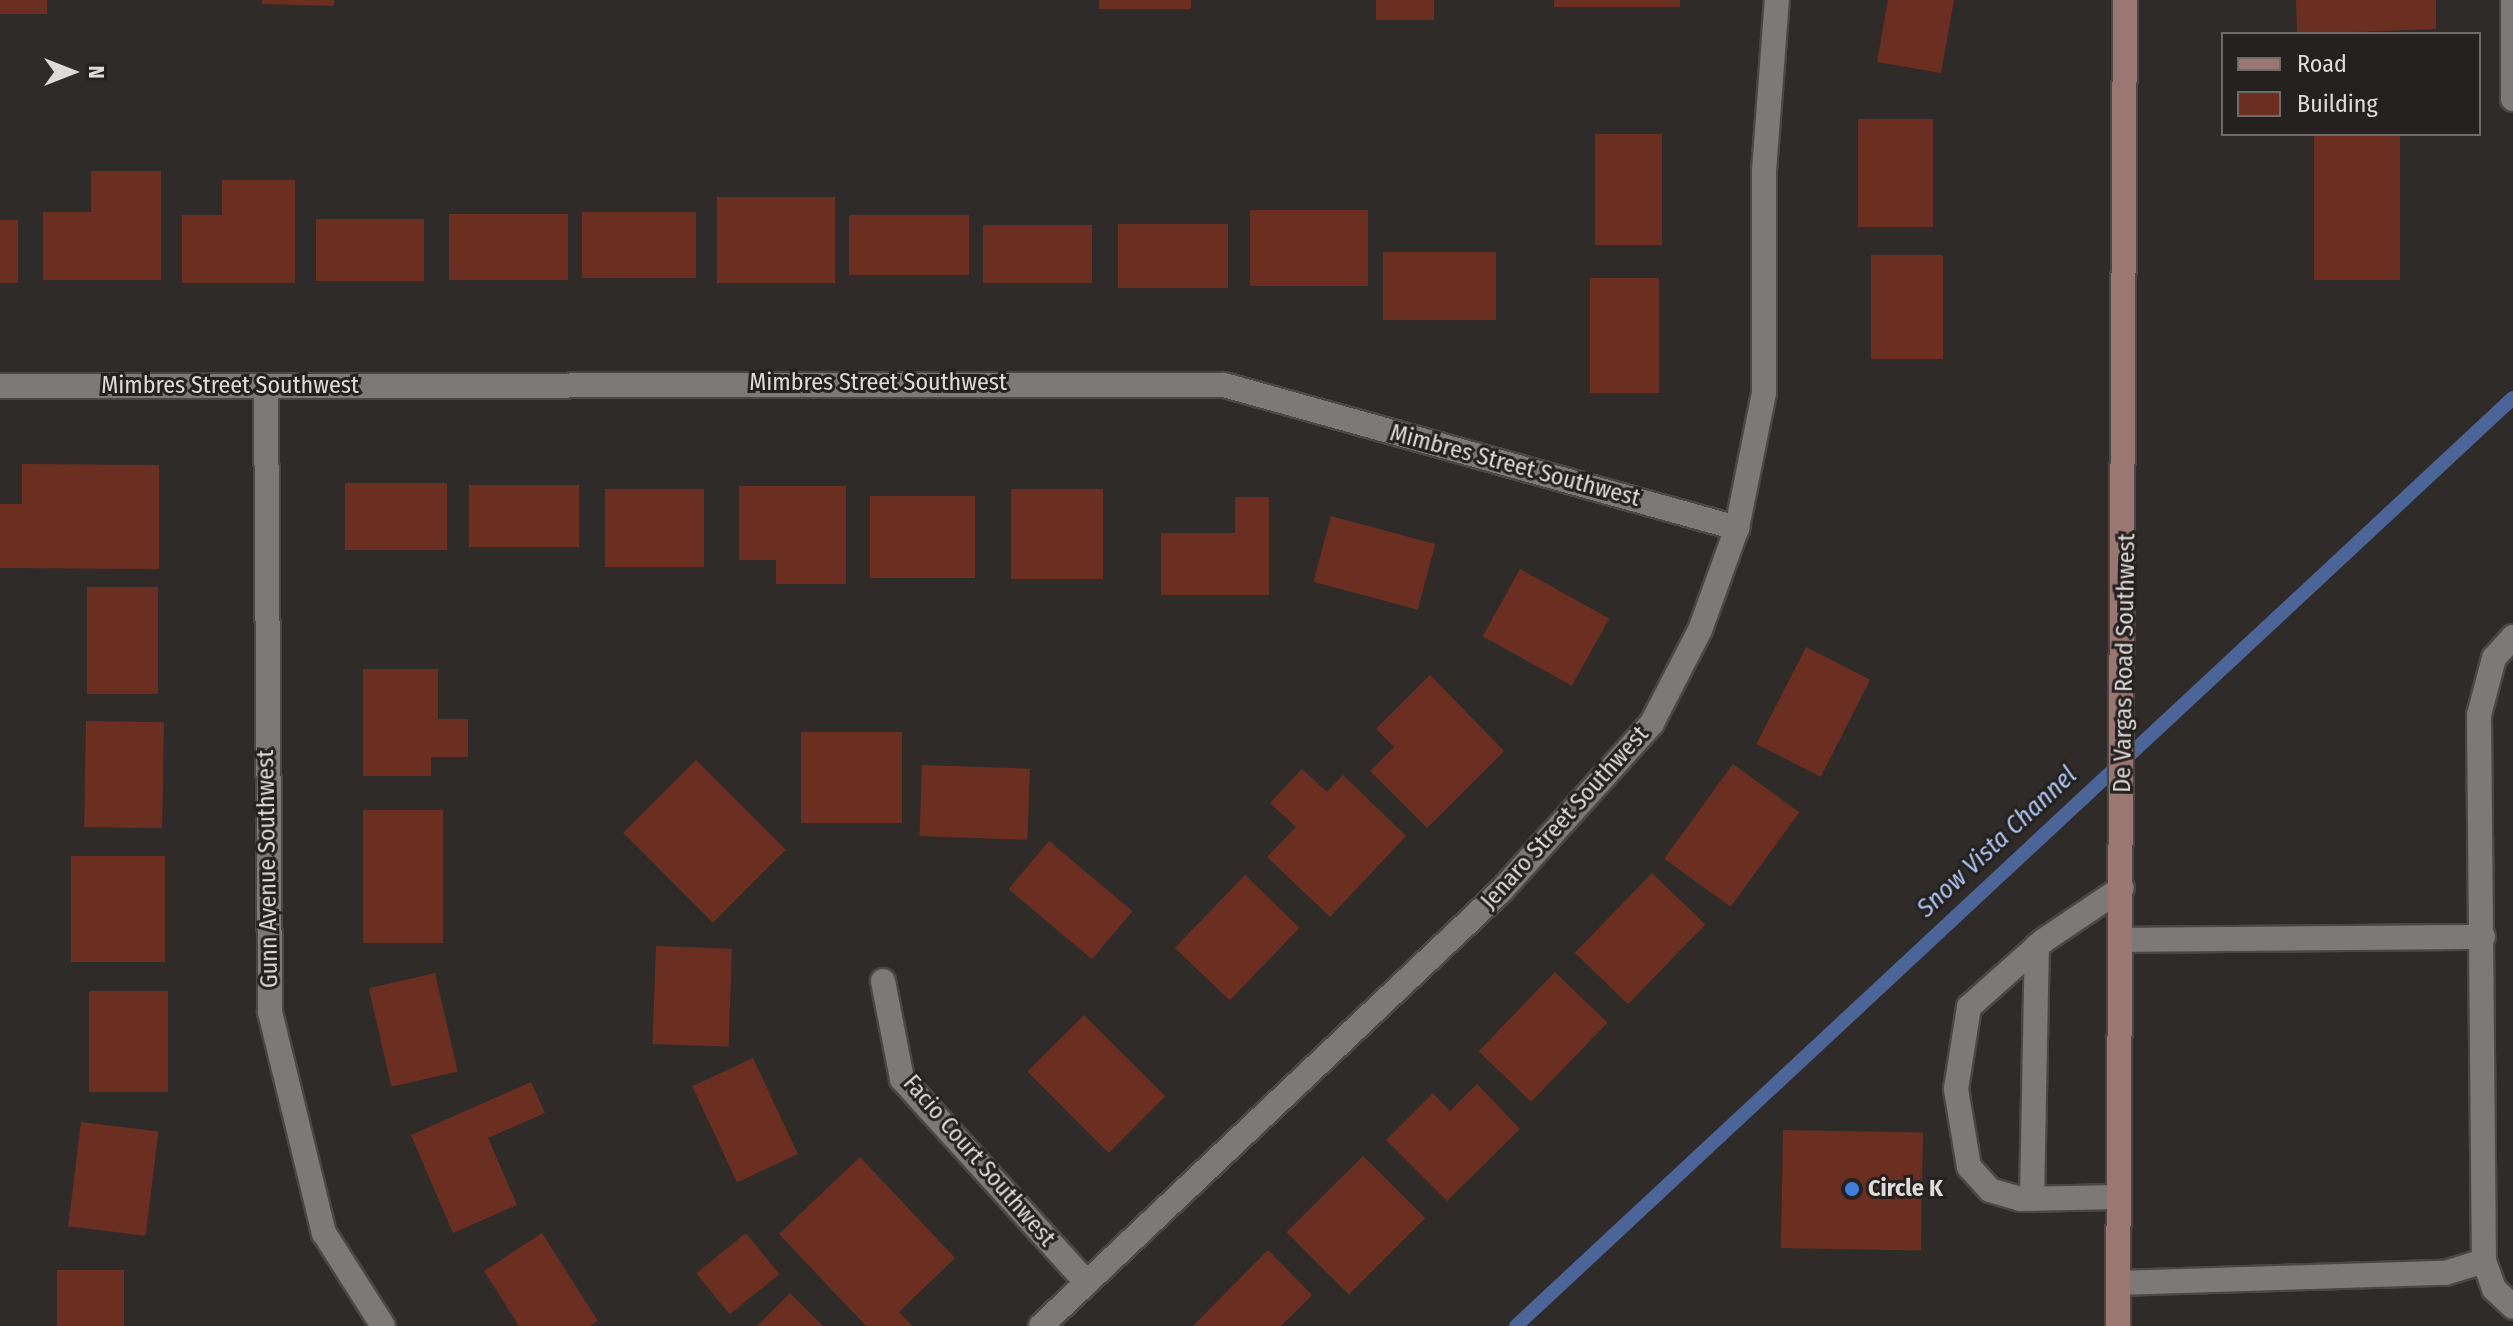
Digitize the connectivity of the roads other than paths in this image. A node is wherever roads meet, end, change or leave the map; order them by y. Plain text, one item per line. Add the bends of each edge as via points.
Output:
1 (1777, 0) edge
2 (2125, 0) edge
3 (2513, 0) edge
4 (2513, 99) edge
5 (0, 386) edge
6 (266, 387) junction
7 (1737, 528) junction
8 (2513, 637) edge
9 (2122, 879) junction
10 (2483, 937) junction
11 (2122, 940) junction
12 (2037, 946) junction
13 (883, 981) dead end
14 (2119, 1197) junction
15 (2032, 1199) junction
16 (2484, 1261) junction
17 (1087, 1283) junction
18 (2118, 1283) junction
19 (2513, 1307) edge
20 (383, 1326) edge
21 (1041, 1326) edge
22 (2118, 1326) edge

1 - 7 street, Jenaro Street Southwest via 1764,171 1764,393
2 - 9 street, De Vargas Road Southwest
3 - 4 street
5 - 6 street, Mimbres Street Southwest
6 - 7 street, Mimbres Street Southwest via 1224,385
6 - 20 street, Gunn Avenue Southwest via 270,1012 324,1233
7 - 17 street, Jenaro Street Southwest via 1700,630 1652,723 1500,892
8 - 10 street via 2494,658 2479,715
9 - 11 street, De Vargas Road Southwest
9 - 12 street
10 - 11 street
10 - 16 street
11 - 14 street, De Vargas Road Southwest
12 - 15 street
12 - 15 street via 1969,1007 1956,1089 1969,1167 1990,1190
13 - 17 street, Facio Court Southwest via 902,1079
14 - 15 street
14 - 18 street, De Vargas Road Southwest
16 - 18 street via 2445,1273
16 - 19 street via 2494,1289
17 - 21 street, Jenaro Street Southwest
18 - 22 street, De Vargas Road Southwest

